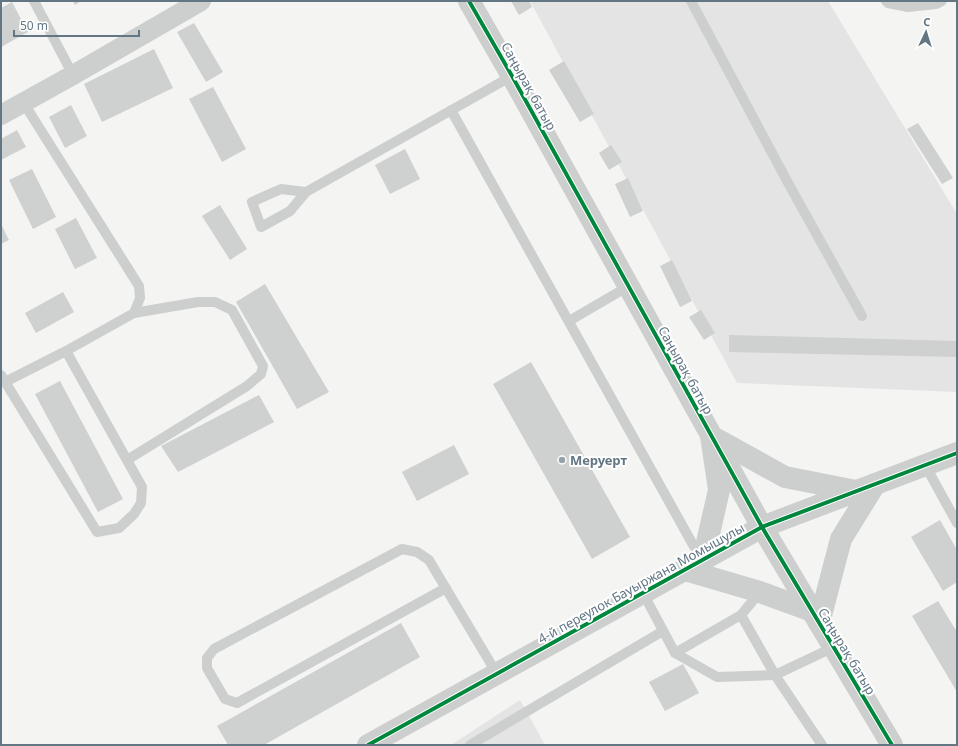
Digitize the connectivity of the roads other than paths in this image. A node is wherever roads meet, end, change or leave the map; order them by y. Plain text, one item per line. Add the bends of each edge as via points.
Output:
1 (34, 1) edge
2 (201, 1) edge
3 (469, 1) edge
4 (691, 1) edge
5 (886, 1) edge
6 (942, 1) edge
7 (73, 75) junction
8 (512, 76) junction
9 (23, 102) junction
10 (451, 110) junction
11 (1, 115) edge
12 (306, 192) junction
13 (629, 286) junction
14 (134, 313) junction
15 (862, 316) dead end
16 (569, 321) junction
17 (66, 351) junction
18 (3, 378) edge
19 (711, 436) junction
20 (957, 453) edge
21 (127, 460) junction
22 (925, 465) junction
23 (865, 487) junction
24 (957, 523) edge
25 (762, 527) junction
26 (694, 565) junction
27 (446, 588) junction
28 (760, 592) junction
29 (643, 593) junction
30 (741, 615) junction
31 (816, 617) junction
32 (663, 630) junction
33 (834, 648) junction
34 (675, 653) junction
35 (497, 674) junction
36 (774, 674) junction
37 (368, 745) edge
38 (470, 745) edge
39 (822, 745) edge
40 (892, 745) edge

1 - 7 lane
2 - 7 street
3 - 8 street, Саңырақ батыр
4 - 15 lane
5 - 6 lane via 908,7
7 - 9 street
8 - 10 lane
8 - 13 street, Саңырақ батыр
9 - 11 street
9 - 14 lane via 138,286 140,298
10 - 12 lane
10 - 16 lane
12 - 12 lane via 281,189 252,202 261,227 290,211
13 - 16 lane
13 - 19 street, Саңырақ батыр
14 - 17 lane
14 - 21 lane via 198,302 215,302 232,310 264,366 261,374 247,386
16 - 26 lane via 692,543
17 - 18 lane
17 - 21 lane
18 - 21 lane via 97,532 119,528 134,514 141,503 142,487
19 - 23 street via 785,477
19 - 25 street, Саңырақ батыр
19 - 26 street via 719,490
20 - 22 street, 4-й переулок Бауыржана Момышулы
22 - 23 street, 4-й переулок Бауыржана Момышулы
22 - 24 lane
23 - 25 street, 4-й переулок Бауыржана Момышулы
23 - 31 street via 841,539
25 - 26 street, 4-й переулок Бауыржана Момышулы
25 - 31 street, Саңырақ батыр
26 - 28 street
26 - 29 street, 4-й переулок Бауыржана Момышулы
27 - 27 lane via 429,560 417,552 402,549 214,650 207,658 207,668 225,699 237,703
27 - 35 lane
28 - 30 lane
28 - 31 street
29 - 32 lane
29 - 35 street, 4-й переулок Бауыржана Момышулы
30 - 34 lane
30 - 36 lane
31 - 33 street, Саңырақ батыр
32 - 34 lane
32 - 38 lane
33 - 36 lane
33 - 40 street, Саңырақ батыр
34 - 36 lane via 717,677
35 - 37 street, 4-й переулок Бауыржана Момышулы
36 - 39 lane

